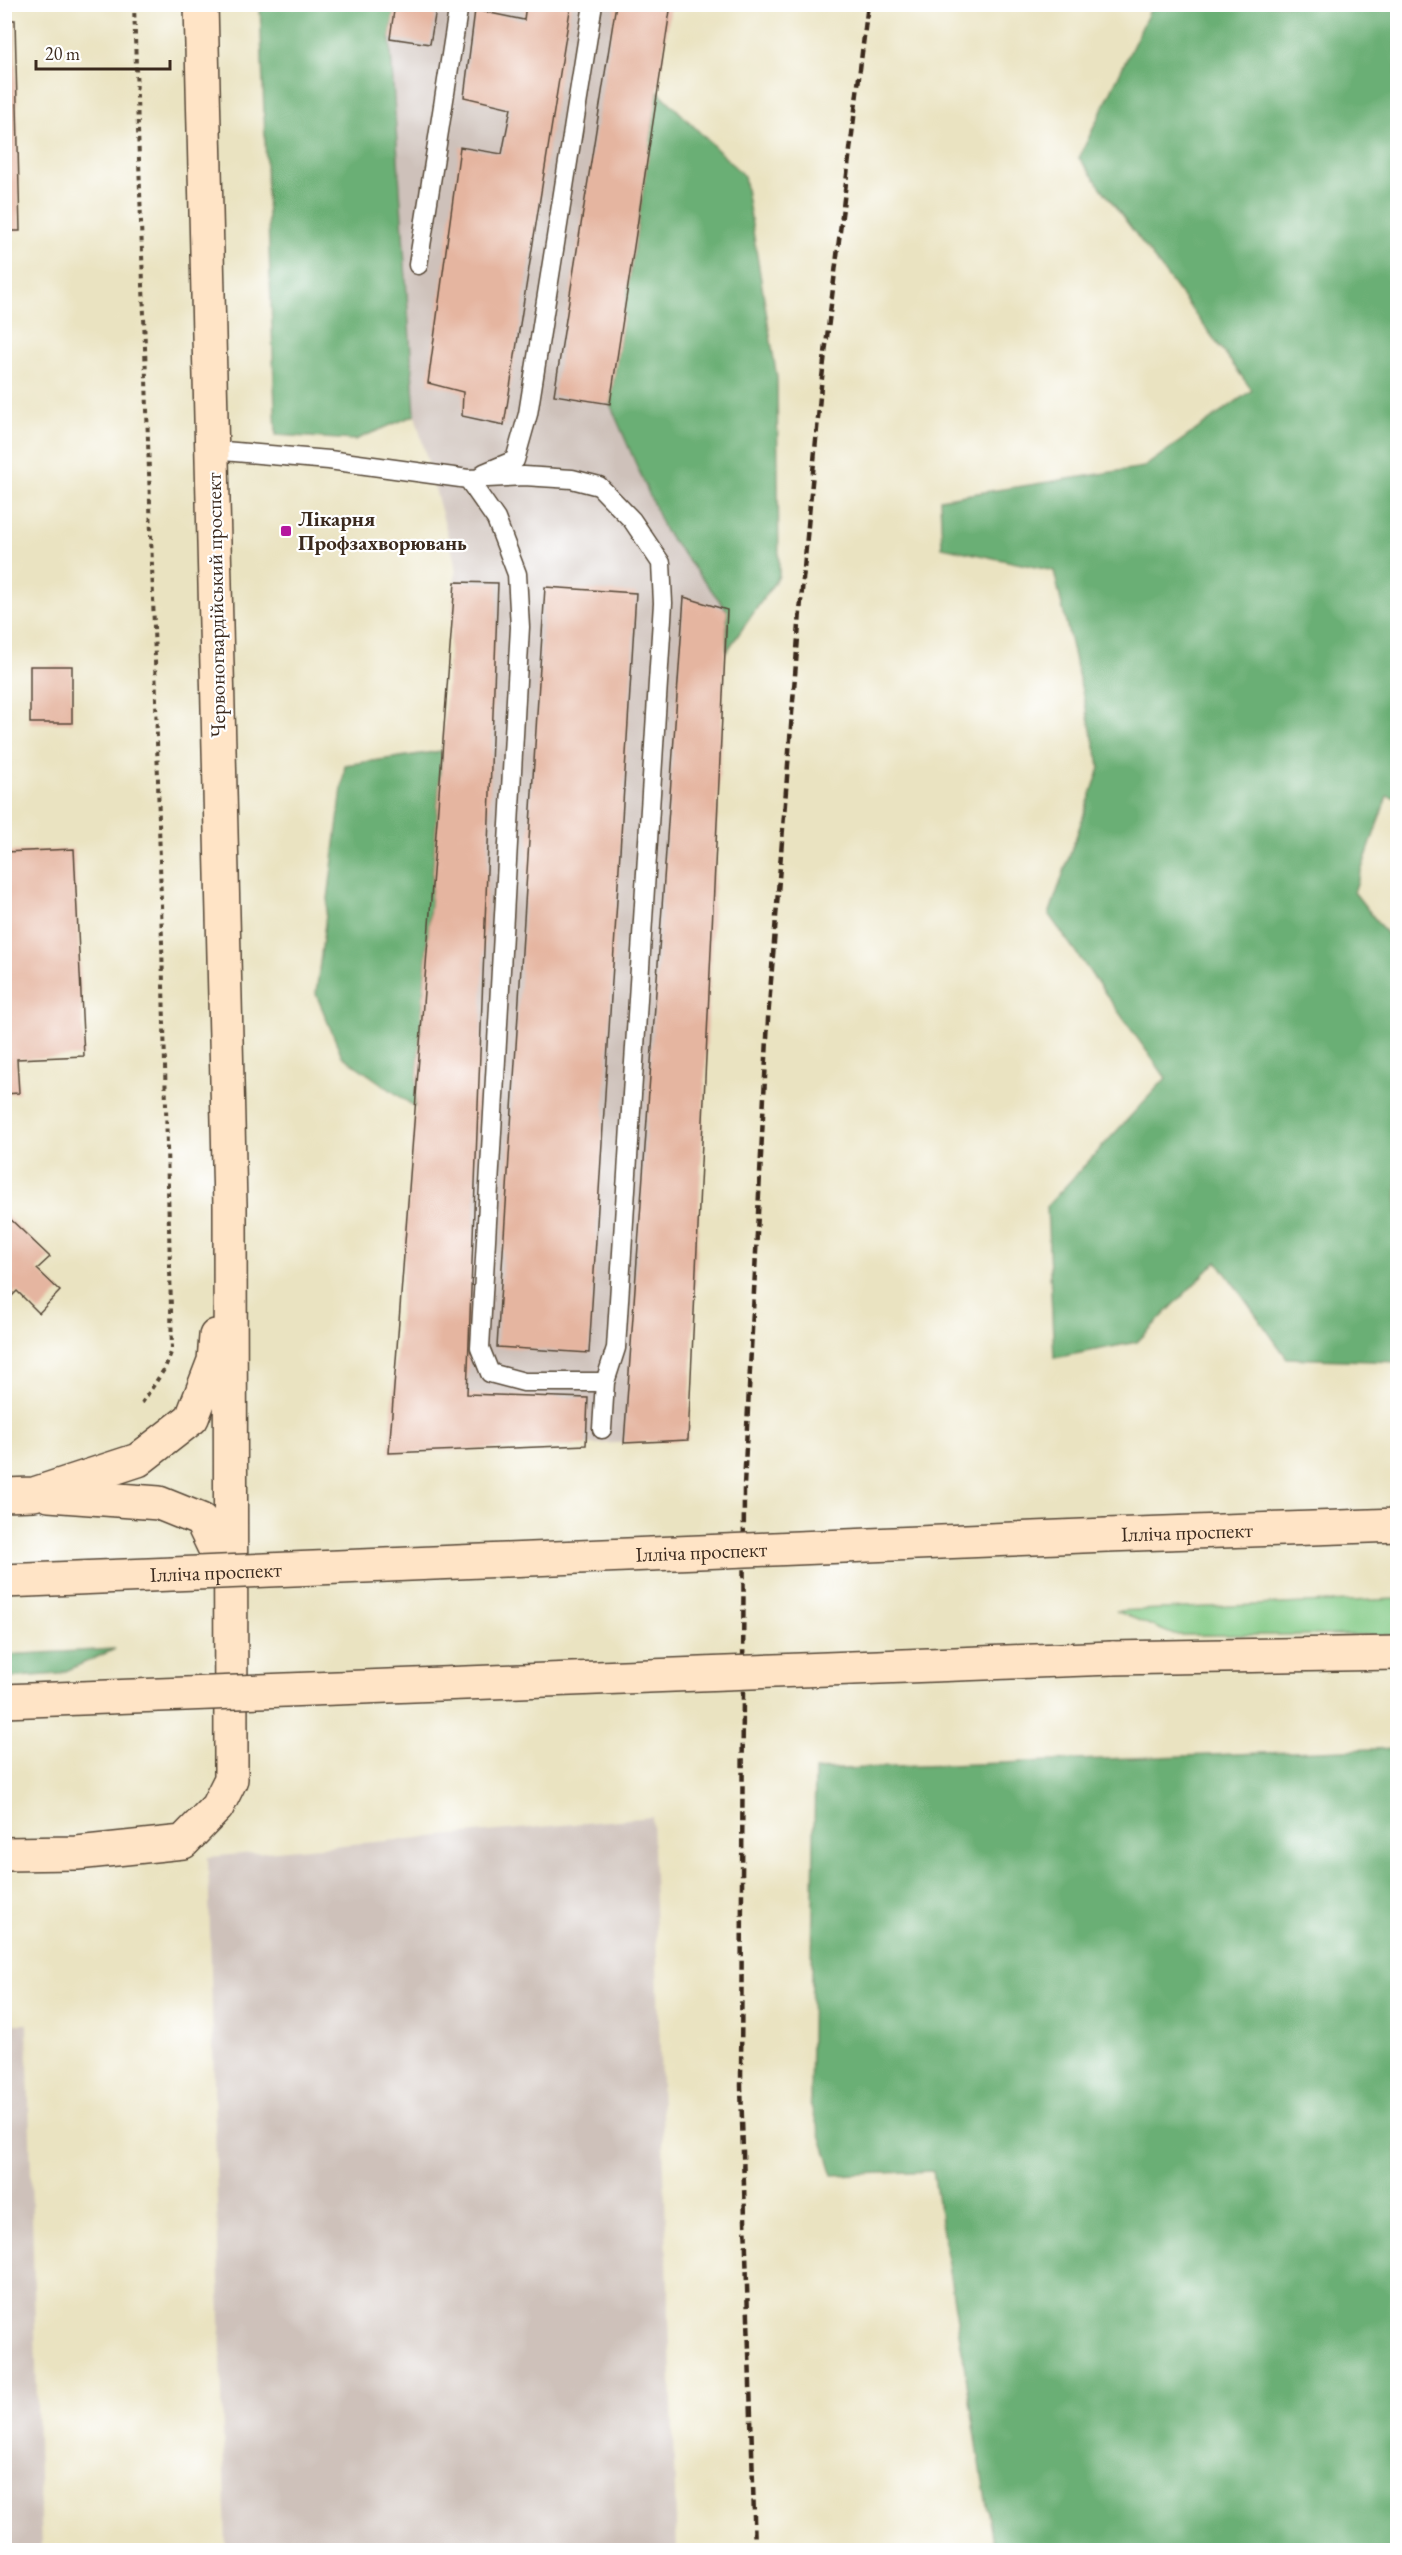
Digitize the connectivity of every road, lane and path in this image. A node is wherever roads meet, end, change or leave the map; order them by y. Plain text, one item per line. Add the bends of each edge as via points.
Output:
1 (134, 4) edge
2 (201, 4) edge
3 (459, 4) edge
4 (592, 4) edge
5 (418, 265) dead end
6 (212, 450) junction
7 (468, 479) junction
8 (230, 1206) junction
9 (605, 1382) junction
10 (136, 1409) dead end
11 (602, 1429) dead end
12 (19, 1495) edge
13 (1398, 1525) edge
14 (4, 1581) edge
15 (230, 1581) junction
16 (1398, 1653) edge
17 (4, 1701) edge
18 (4, 1854) edge

1 - 10 path via 172,1350 165,1368
2 - 6 main road, Червоногвардійський проспект
3 - 5 lane
4 - 7 lane via 528,414 515,460
6 - 7 lane via 329,460
6 - 8 main road, Червоногвардійський проспект
7 - 9 lane via 496,519 517,574 520,627 480,1348 490,1373 524,1382
7 - 9 lane via 524,476 572,479 599,486 632,520 661,563 663,603 616,1348
8 - 12 main road via 214,1361 192,1418 138,1460
8 - 15 main road
9 - 11 lane
12 - 15 main road via 159,1503 201,1520
13 - 14 main road, Ілліча проспект, bridge
15 - 18 main road via 231,1779 217,1807 183,1842 77,1853
16 - 17 main road, bridge via 1112,1658

